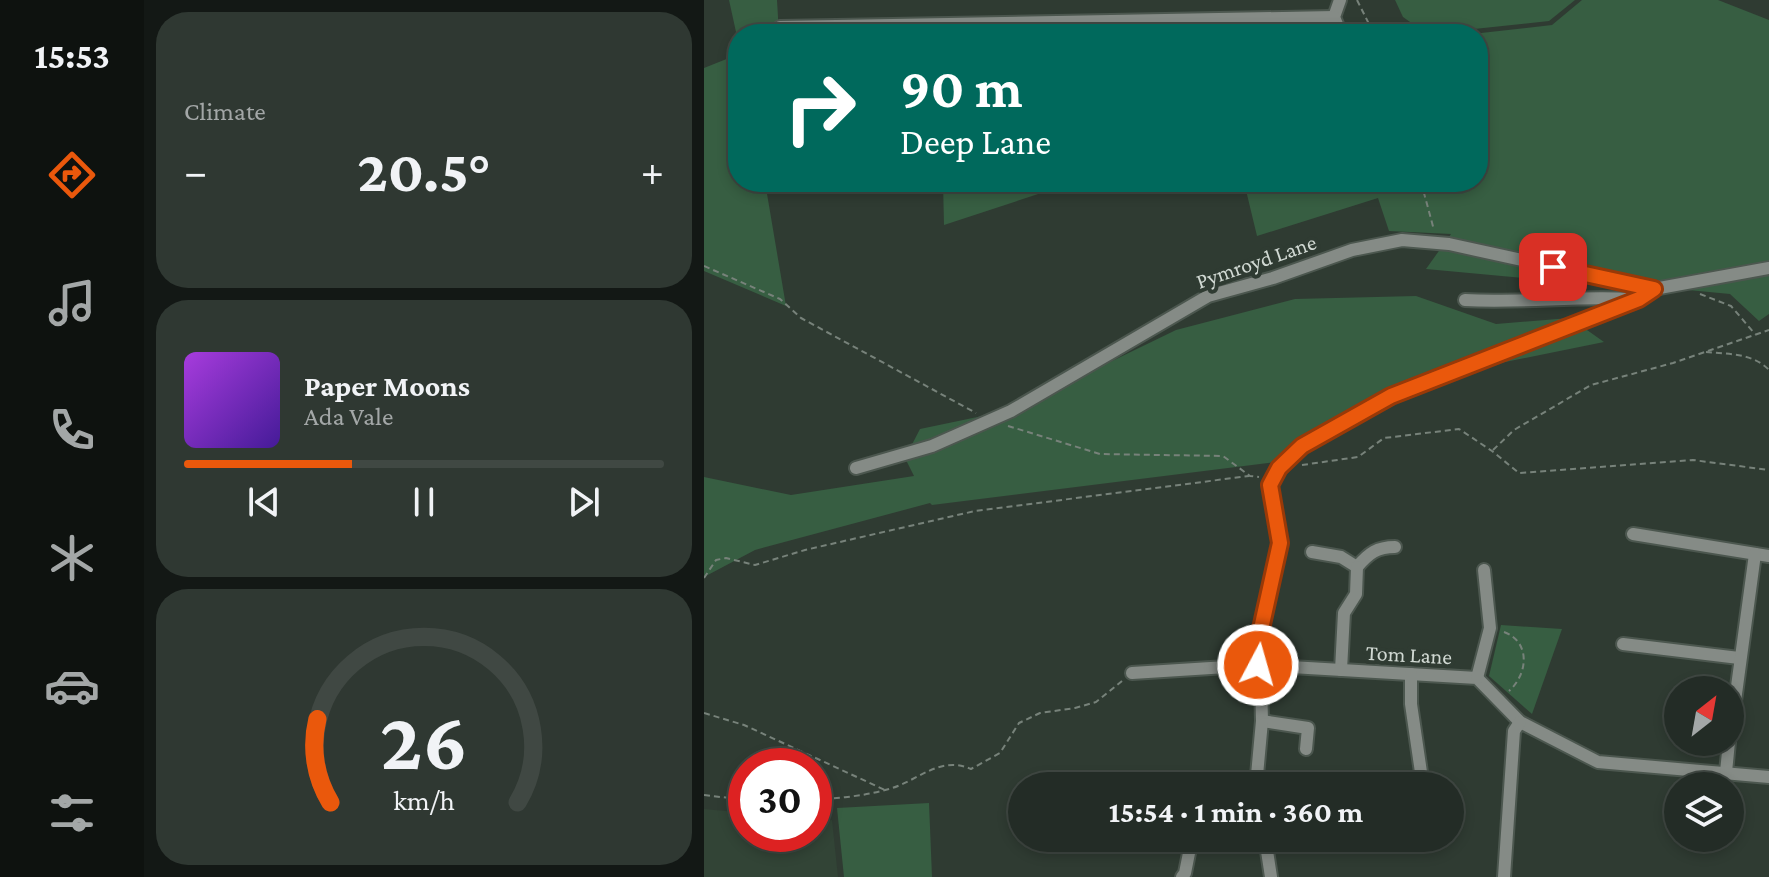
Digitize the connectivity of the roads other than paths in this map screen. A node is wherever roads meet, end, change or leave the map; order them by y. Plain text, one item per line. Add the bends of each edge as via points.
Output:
1 (1340, 0) edge
2 (1334, 17) junction
3 (946, 24) edge
4 (1337, 24) edge
5 (1769, 268) edge
6 (1654, 289) junction
7 (1639, 299) junction
8 (1465, 300) dead end
9 (856, 468) dead end
10 (1633, 534) dead end
11 (1395, 547) dead end
12 (1312, 552) dead end
13 (1755, 554) junction
14 (1769, 556) edge
15 (1357, 567) junction
16 (1484, 570) dead end
17 (1623, 644) dead end
18 (1739, 658) junction
19 (1258, 665) junction
20 (1341, 670) junction
21 (1132, 673) road end
22 (1411, 674) junction
23 (1737, 676) edge
24 (1477, 678) junction
25 (1262, 721) junction
26 (1520, 722) junction
27 (1306, 749) dead end
28 (1728, 756) edge
29 (1257, 772) edge
30 (1421, 772) edge
31 (1726, 772) joint
32 (1744, 774) edge
33 (1769, 777) edge
34 (1189, 852) edge
35 (1267, 852) edge
36 (1182, 877) edge
37 (1271, 877) edge
38 (1504, 877) edge

1 - 2 street
2 - 3 street
2 - 4 street
5 - 6 street
6 - 7 street
6 - 9 street, Pymroyd Lane via 1438,243 1402,240 1352,250 1208,296 1011,411 932,446
7 - 8 street
7 - 19 street via 1391,396 1302,446 1274,477 1280,543
10 - 13 street
11 - 15 street via 1380,547
12 - 15 street via 1341,557
13 - 14 street
13 - 18 street
15 - 20 street via 1356,594 1344,613
16 - 24 street via 1490,628
17 - 18 street
18 - 23 street
19 - 20 street, Tom Lane
19 - 21 street, Tom Lane
19 - 25 street
20 - 22 street, Tom Lane
22 - 24 street, Tom Lane
22 - 30 street
24 - 26 street, Tom Lane
25 - 27 street via 1308,728
25 - 29 street
26 - 31 street, Tom Lane via 1598,762
26 - 38 street via 1514,731
28 - 31 street
32 - 33 street, Tom Lane
34 - 36 street
35 - 37 street

